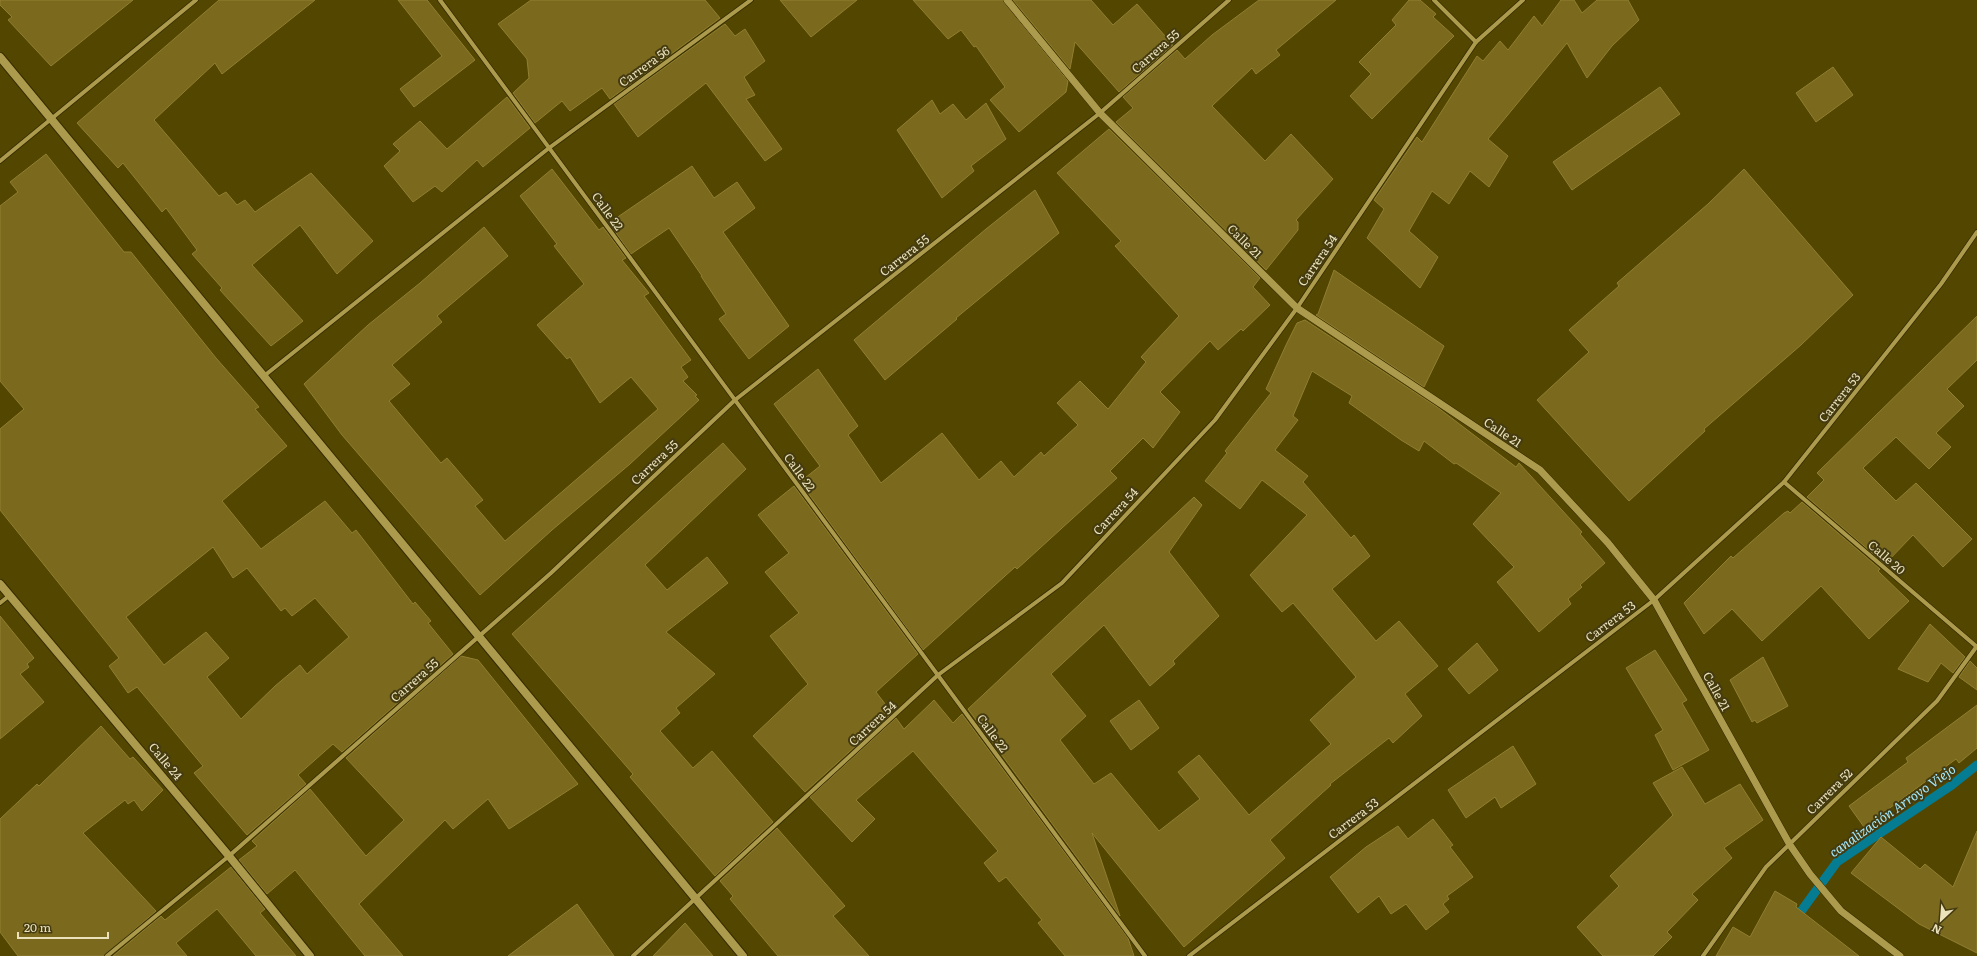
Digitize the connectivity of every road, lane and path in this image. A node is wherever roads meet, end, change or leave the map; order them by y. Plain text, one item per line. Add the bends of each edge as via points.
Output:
1 (196, 0) edge
2 (440, 0) edge
3 (751, 0) edge
4 (1007, 0) edge
5 (1229, 0) edge
6 (1434, 0) edge
7 (1523, 0) edge
8 (1476, 42) junction
9 (0, 58) edge
10 (1100, 113) junction
11 (51, 119) junction
12 (549, 148) junction
13 (0, 161) edge
14 (1977, 232) edge
15 (1297, 308) junction
16 (264, 376) junction
17 (735, 400) junction
18 (1784, 482) junction
19 (0, 584) edge
20 (10, 595) junction
21 (1654, 600) junction
22 (0, 603) edge
23 (479, 636) junction
24 (1977, 646) edge
25 (938, 675) junction
26 (1790, 845) junction
27 (229, 856) junction
28 (695, 899) junction
29 (107, 956) edge
30 (310, 956) edge
31 (633, 956) edge
32 (742, 956) edge
33 (1146, 956) edge
34 (1189, 956) edge
35 (1703, 956) edge
36 (1900, 956) edge

1 - 11 street
2 - 12 street, Calle 22
3 - 12 street, Carrera 56
4 - 10 street, Calle 21
5 - 10 street, Carrera 55
6 - 8 street
7 - 8 street, Carrera 54
8 - 15 street, Carrera 54
9 - 11 main road
10 - 15 street, Calle 21
10 - 17 street, Carrera 55
11 - 13 street
11 - 16 main road
12 - 16 street, Carrera 56
12 - 17 street, Calle 22
14 - 18 street, Carrera 53 via 1941,284
15 - 21 street, Calle 21 via 1540,470 1608,543
15 - 25 street, Carrera 54 via 1215,420 1062,583
16 - 23 main road
17 - 23 street, Carrera 55 via 551,573
17 - 25 street, Calle 22
18 - 21 street, Carrera 53
18 - 24 street, Calle 20
19 - 20 main road, Calle 24
20 - 22 street
20 - 27 main road, Calle 24
21 - 26 street, Calle 21
21 - 34 street, Carrera 53
23 - 27 street, Carrera 55
23 - 28 main road
24 - 26 street, Carrera 52 via 1937,701 1892,742
25 - 28 street, Carrera 54
25 - 33 street, Calle 22
26 - 35 street, Carrera 52 via 1766,867
26 - 36 street, Calle 21 via 1828,897
27 - 29 street, Carrera 55
27 - 30 main road, Calle 24
28 - 31 street, Carrera 54
28 - 32 main road

